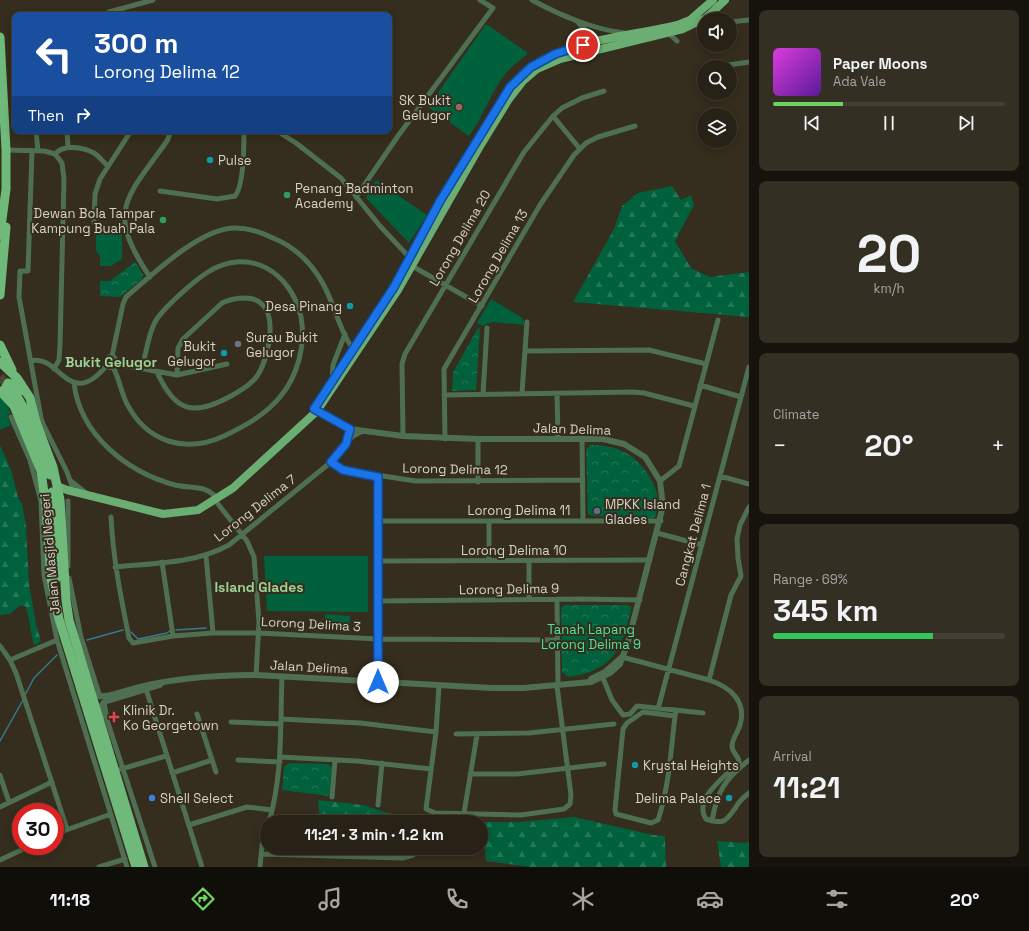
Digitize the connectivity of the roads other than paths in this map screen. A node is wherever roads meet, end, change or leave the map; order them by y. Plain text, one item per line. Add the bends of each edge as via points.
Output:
1 (153, 0) edge
2 (480, 0) edge
3 (532, 0) edge
4 (713, 0) edge
5 (725, 0) edge
6 (716, 9) junction
7 (109, 12) edge
8 (713, 12) edge
9 (715, 12) edge
10 (573, 18) junction
11 (749, 20) edge
12 (737, 21) edge
13 (697, 22) edge
14 (632, 34) junction
15 (0, 37) edge
16 (593, 47) junction
17 (749, 62) edge
18 (737, 64) edge
19 (604, 91) dead end
20 (553, 116) junction
21 (635, 126) dead end
22 (36, 134) edge
23 (67, 134) edge
24 (129, 134) edge
25 (169, 134) edge
26 (244, 134) edge
27 (281, 134) edge
28 (68, 147) junction
29 (580, 149) junction
30 (6, 150) junction
31 (35, 151) junction
32 (55, 154) junction
33 (108, 166) junction
34 (160, 191) dead end
35 (356, 197) junction
36 (5, 201) junction
37 (94, 223) dead end
38 (0, 235) edge
39 (411, 262) junction
40 (150, 277) junction
41 (445, 284) junction
42 (0, 295) edge
43 (482, 306) junction
44 (718, 320) dead end
45 (527, 322) dead end
46 (487, 328) dead end
47 (345, 334) junction
48 (0, 345) edge
49 (355, 351) junction
50 (525, 351) junction
51 (112, 356) junction
52 (31, 361) junction
53 (0, 362) edge
54 (227, 364) dead end
55 (706, 364) junction
56 (107, 365) junction
57 (114, 365) junction
58 (142, 368) junction
59 (749, 368) edge
60 (54, 369) junction
61 (157, 372) junction
62 (177, 375) junction
63 (17, 378) junction
64 (74, 383) junction
65 (332, 383) junction
66 (700, 385) junction
67 (13, 390) tunnel mouth
68 (0, 391) edge
69 (522, 393) junction
70 (557, 393) junction
71 (483, 394) junction
72 (444, 395) junction
73 (741, 397) junction
74 (14, 406) junction
75 (694, 406) junction
76 (315, 412) junction
77 (11, 417) dead end
78 (36, 422) junction
79 (350, 429) junction
80 (363, 431) junction
81 (402, 436) junction
82 (445, 439) junction
83 (478, 439) junction
84 (558, 439) junction
85 (582, 439) junction
86 (346, 444) junction
87 (331, 462) junction
88 (64, 464) junction
89 (720, 476) junction
90 (378, 477) junction
91 (70, 480) junction
92 (583, 480) junction
93 (56, 481) junction
94 (660, 481) junction
95 (478, 482) junction
96 (749, 484) edge
97 (70, 491) junction
98 (90, 496) junction
99 (64, 501) junction
100 (218, 501) junction
101 (749, 507) edge
102 (111, 517) dead end
103 (378, 521) junction
104 (489, 521) junction
105 (583, 521) junction
106 (660, 521) junction
107 (657, 533) junction
108 (243, 535) junction
109 (702, 545) junction
110 (206, 556) junction
111 (650, 560) junction
112 (378, 561) junction
113 (490, 561) junction
114 (529, 561) junction
115 (162, 562) junction
116 (115, 567) junction
117 (529, 599) junction
118 (557, 599) junction
119 (61, 600) junction
120 (640, 600) junction
121 (378, 601) junction
122 (213, 633) junction
123 (259, 633) junction
124 (173, 636) junction
125 (378, 639) junction
126 (57, 640) junction
127 (558, 640) junction
128 (0, 646) edge
129 (622, 657) junction
130 (10, 660) junction
131 (68, 668) junction
132 (668, 669) junction
133 (256, 675) junction
134 (282, 677) junction
135 (603, 678) junction
136 (172, 680) junction
137 (709, 680) junction
138 (588, 681) junction
139 (378, 682) junction
140 (439, 686) junction
141 (558, 686) junction
142 (146, 689) junction
143 (90, 692) junction
144 (102, 700) junction
145 (658, 709) junction
146 (676, 713) junction
147 (703, 713) dead end
148 (198, 714) dead end
149 (281, 721) junction
150 (230, 722) dead end
151 (614, 724) dead end
152 (102, 729) junction
153 (563, 729) junction
154 (436, 732) junction
155 (456, 734) dead end
156 (477, 735) junction
157 (166, 756) junction
158 (280, 759) junction
159 (212, 760) junction
160 (238, 760) dead end
161 (335, 760) junction
162 (749, 760) edge
163 (382, 763) junction
164 (604, 764) dead end
165 (569, 768) junction
166 (431, 769) junction
167 (119, 770) junction
168 (216, 772) dead end
169 (172, 773) junction
170 (470, 774) junction
171 (0, 775) edge
172 (52, 782) junction
173 (749, 793) edge
174 (332, 797) dead end
175 (9, 802) junction
176 (378, 805) dead end
177 (0, 806) edge
178 (272, 810) junction
179 (464, 813) junction
180 (111, 814) junction
181 (271, 815) edge
182 (140, 821) junction
183 (712, 821) junction
184 (131, 824) junction
185 (189, 825) junction
186 (67, 829) junction
187 (64, 830) edge
188 (12, 854) edge
189 (261, 855) edge
190 (298, 855) edge
191 (413, 855) dead end
192 (373, 857) joint
193 (125, 859) junction
194 (0, 860) edge
195 (99, 867) edge
196 (127, 867) edge
197 (136, 867) edge
198 (144, 867) edge
199 (155, 867) edge
200 (202, 867) edge
201 (260, 867) edge

1 - 7 street
2 - 35 street via 493,8
3 - 10 street
4 - 14 main road via 695,16 680,24
5 - 6 main road
6 - 8 main road
6 - 9 street
10 - 14 street via 607,31
10 - 16 street via 587,32
11 - 12 street
13 - 16 main road via 679,31
14 - 16 main road
15 - 30 highway
16 - 39 main road via 537,69 523,81 509,99
17 - 18 street
19 - 20 street, Lorong Delima 20 via 574,101
20 - 29 street
20 - 41 street, Lorong Delima 20 via 516,163
21 - 29 street, Lorong Delima 13 via 598,137
22 - 31 street
23 - 28 street
24 - 33 street
25 - 40 street via 167,141 131,191 124,212 127,239
26 - 34 street via 245,153 235,196 217,200
27 - 35 street via 333,172
28 - 32 street
28 - 33 street via 92,152
29 - 43 street, Lorong Delima 13 via 540,205
30 - 31 street
30 - 36 highway
31 - 32 street
31 - 52 street via 28,271 20,271 19,297
32 - 60 street via 62,163 64,179 60,349 59,360
33 - 37 street via 95,194
35 - 39 street
36 - 38 highway
36 - 42 highway via 6,232
39 - 41 street
39 - 49 main road
40 - 47 street via 196,241 210,234 234,228 249,229 266,234 294,248 310,264 322,283
40 - 51 street via 126,297
41 - 43 street
41 - 81 street, Lorong Delima 20 via 402,361
43 - 72 street, Lorong Delima 13 via 444,368
44 - 55 street
45 - 50 street
46 - 71 street
47 - 49 street
47 - 65 street via 333,365
48 - 63 highway
49 - 65 main road
49 - 76 main road
50 - 55 street via 649,350
50 - 69 street
51 - 56 street via 106,359
51 - 57 street via 116,358
52 - 60 street via 41,360
52 - 88 street via 43,424
53 - 63 highway, Jalan Masjid Negeri
54 - 62 street
55 - 66 street
56 - 57 street
56 - 64 street via 91,380
57 - 58 street
57 - 58 street via 128,406 150,433 186,445 216,440 244,427 264,413 281,396 296,370 302,342 300,316 289,288 273,273 256,263 242,260 221,265 206,273 158,317 152,328
58 - 61 street
59 - 73 street, Cangkat Delima 1
60 - 64 street
61 - 62 street
61 - 62 street via 169,395 189,407 212,406 245,388 258,374 270,341 268,312 263,304 258,300 244,298 230,299 222,303 183,338 178,348
63 - 78 highway, Jalan Masjid Negeri via 30,398
64 - 100 street via 79,406 91,426 120,459 152,477 179,486 208,490
65 - 76 main road
66 - 73 street
66 - 75 street
67 - 119 highway via 23,406 50,477
68 - 74 highway, Jalan Masjid Negeri
69 - 70 street
69 - 71 street
70 - 75 street via 644,393
70 - 84 street
71 - 72 street
72 - 82 street, Lorong Delima 13
73 - 89 street, Cangkat Delima 1
74 - 78 highway via 5,389 10,382 16,385
74 - 119 highway, Jalan Masjid Negeri via 41,471 51,578
75 - 94 street via 679,466
76 - 79 street, Jalan Delima
76 - 100 main road via 233,488 227,490
77 - 126 street via 30,460 41,501 44,575
78 - 93 highway, Jalan Masjid Negeri via 49,453
79 - 80 street, Jalan Delima
79 - 86 street, Lorong Delima 7
80 - 81 street, Jalan Delima
80 - 86 street, Lorong Delima 7 via 353,436
81 - 82 street, Jalan Delima
82 - 83 street, Jalan Delima
83 - 84 street, Jalan Delima
83 - 95 street
84 - 85 street, Jalan Delima
85 - 92 street
85 - 94 street, Jalan Delima via 614,440 624,444 645,457
86 - 87 street, Lorong Delima 7
87 - 90 street, Lorong Delima 12 via 343,470
87 - 108 street, Lorong Delima 7
88 - 91 street
88 - 93 street
89 - 96 street
89 - 109 street, Cangkat Delima 1
90 - 95 street, Lorong Delima 12 via 427,482
90 - 103 street
91 - 97 street
91 - 98 street
92 - 95 street, Lorong Delima 12
92 - 105 street
93 - 97 main road
93 - 99 highway, Jalan Masjid Negeri
94 - 106 street, Jalan Delima via 663,506
97 - 98 main road
98 - 100 main road via 164,514 198,510
99 - 100 main road via 64,496 71,494 152,515 175,518 204,511
99 - 119 highway, Jalan Masjid Negeri via 67,594
99 - 144 street via 70,587 82,637
100 - 108 street
101 - 137 street via 740,525 737,539 741,576 731,595
102 - 116 street
103 - 104 street, Lorong Delima 11
103 - 112 street
104 - 105 street, Lorong Delima 11
104 - 113 street
105 - 106 street, Lorong Delima 11
106 - 107 street, Jalan Delima
107 - 109 street
107 - 111 street, Jalan Delima
108 - 110 street, Lorong Delima 7
108 - 123 street via 254,557
109 - 132 street, Cangkat Delima 1
110 - 115 street, Lorong Delima 7
110 - 122 street
111 - 114 street, Lorong Delima 10
111 - 120 street, Jalan Delima
112 - 113 street, Lorong Delima 10
112 - 121 street
113 - 114 street, Lorong Delima 10
114 - 117 street
115 - 116 street, Lorong Delima 7
115 - 124 street
116 - 124 street, Lorong Delima 3 via 129,638 137,644
117 - 118 street, Lorong Delima 9
117 - 121 street, Lorong Delima 9
118 - 120 street, Lorong Delima 9
118 - 127 street
119 - 131 highway, Jalan Masjid Negeri via 59,619 69,654
119 - 143 highway, Jalan Masjid Negeri
120 - 129 street, Jalan Delima
121 - 125 street
122 - 123 street, Lorong Delima 3
122 - 124 street, Lorong Delima 3
123 - 125 street, Lorong Delima 3
123 - 133 street
125 - 127 street, Lorong Delima 3
125 - 139 street
126 - 130 street
126 - 131 street
127 - 141 street
128 - 130 street
129 - 132 street
129 - 135 street, Jalan Delima via 615,670
129 - 138 street, Jalan Delima via 605,672
130 - 172 street via 26,700
131 - 180 street
131 - 197 highway, Jalan Masjid Negeri
132 - 137 street
132 - 145 street, Cangkat Delima 1
133 - 134 street, Jalan Delima
133 - 136 street, Jalan Delima via 221,675
134 - 139 street, Jalan Delima
134 - 149 street
135 - 138 street, Jalan Delima
135 - 145 street via 619,712 630,714 636,706
136 - 142 street, Jalan Delima
136 - 144 street, Jalan Delima via 149,684
137 - 183 street via 732,691 740,704 742,718 732,748 739,760 738,764 715,785 705,800 704,816
138 - 141 street, Jalan Delima
139 - 140 street, Jalan Delima
140 - 141 street, Jalan Delima
140 - 154 street
141 - 153 street
142 - 144 street, Jalan Delima
142 - 157 street
143 - 144 street
143 - 152 highway, Jalan Masjid Negeri
144 - 152 street
144 - 167 street
145 - 146 street
146 - 146 street via 643,712 625,726 622,733 615,810 618,815 651,823 658,820 668,778
146 - 147 street
148 - 159 street
149 - 150 street
149 - 154 street via 360,723
149 - 158 street
151 - 153 street
152 - 167 highway, Jalan Masjid Negeri
153 - 156 street
153 - 165 street
154 - 166 street
155 - 156 street
156 - 170 street
157 - 167 street
157 - 169 street
158 - 160 street
158 - 161 street
158 - 178 street
159 - 168 street
159 - 169 street
161 - 163 street
161 - 174 street
162 - 183 street via 720,790
163 - 166 street
163 - 176 street
164 - 165 street
165 - 170 street via 516,774
165 - 179 street via 571,795 568,806 564,809 521,815
166 - 179 street via 425,805 428,811
167 - 182 street
167 - 184 highway, Jalan Masjid Negeri
169 - 185 street
170 - 179 street
171 - 175 street
172 - 175 street
172 - 186 street
173 - 183 street via 738,803 728,819
175 - 177 street
178 - 181 street
178 - 185 street via 247,807
180 - 186 street
180 - 193 street
182 - 184 street
182 - 199 street
184 - 198 highway, Jalan Masjid Negeri
185 - 200 street
186 - 187 street
188 - 194 street
189 - 201 street
190 - 192 street
191 - 192 street via 403,858
193 - 195 street
193 - 196 street

